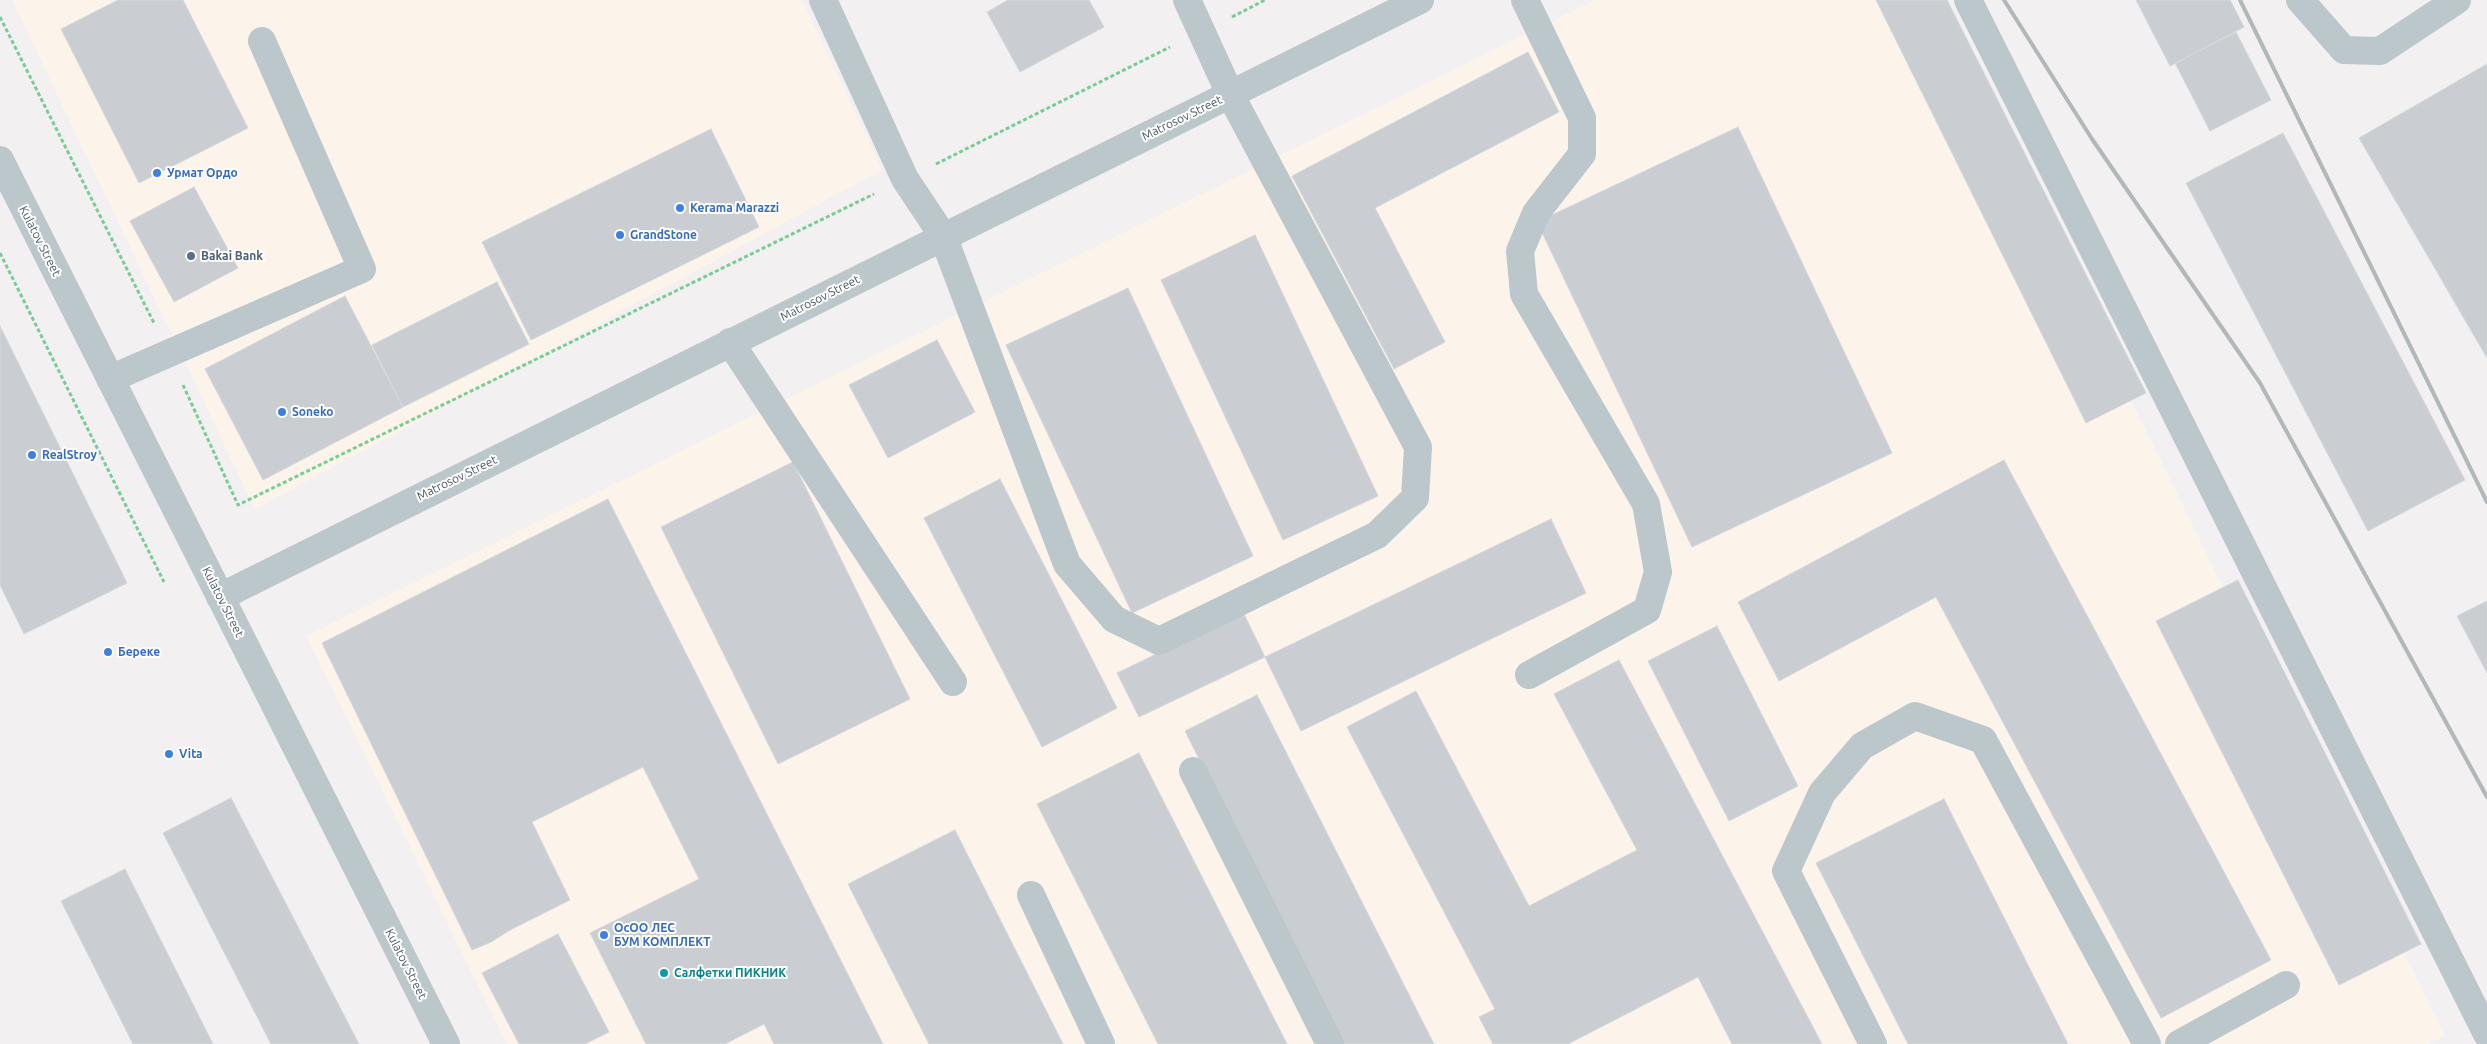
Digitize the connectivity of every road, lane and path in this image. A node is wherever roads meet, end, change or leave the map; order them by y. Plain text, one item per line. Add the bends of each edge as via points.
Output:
1 (823, 0) edge
2 (1187, 0) edge
3 (1265, 0) edge
4 (1420, 0) edge
5 (1525, 0) edge
6 (1968, 0) edge
7 (2300, 0) edge
8 (2457, 0) edge
9 (0, 17) edge
10 (1202, 32) junction
11 (262, 41) dead end
12 (1230, 94) junction
13 (0, 160) edge
14 (905, 179) junction
15 (942, 236) junction
16 (0, 253) edge
17 (730, 342) junction
18 (170, 354) junction
19 (110, 380) junction
20 (164, 582) dead end
21 (220, 597) junction
22 (1529, 675) dead end
23 (953, 682) dead end
24 (1193, 771) dead end
25 (1031, 895) dead end
26 (2286, 984) dead end
27 (2487, 1034) edge
28 (446, 1044) edge
29 (1101, 1044) edge
30 (1330, 1044) edge
31 (1873, 1044) edge
32 (2147, 1044) edge
33 (2179, 1044) edge

1 - 14 street
2 - 10 street
3 - 10 path
4 - 12 street, Matrosov Street
5 - 22 street via 1582,118 1582,154 1536,213 1520,251 1524,294 1646,504 1658,572 1648,610
6 - 27 street
7 - 8 street via 2344,50 2380,51
9 - 18 path
10 - 12 street
10 - 14 path
11 - 18 street via 362,268
12 - 15 street, Matrosov Street
12 - 15 street via 1418,447 1415,498 1377,535 1159,641 1114,619 1067,564
13 - 19 street, Kulatov Street
14 - 15 street
14 - 18 path via 238,505
15 - 17 street, Matrosov Street
16 - 20 path
17 - 21 street, Matrosov Street
17 - 23 street
18 - 19 street
19 - 21 street, Kulatov Street
21 - 28 street, Kulatov Street
24 - 30 street
25 - 29 street
26 - 33 street
31 - 32 street via 1786,871 1822,793 1862,746 1915,716 1983,740

